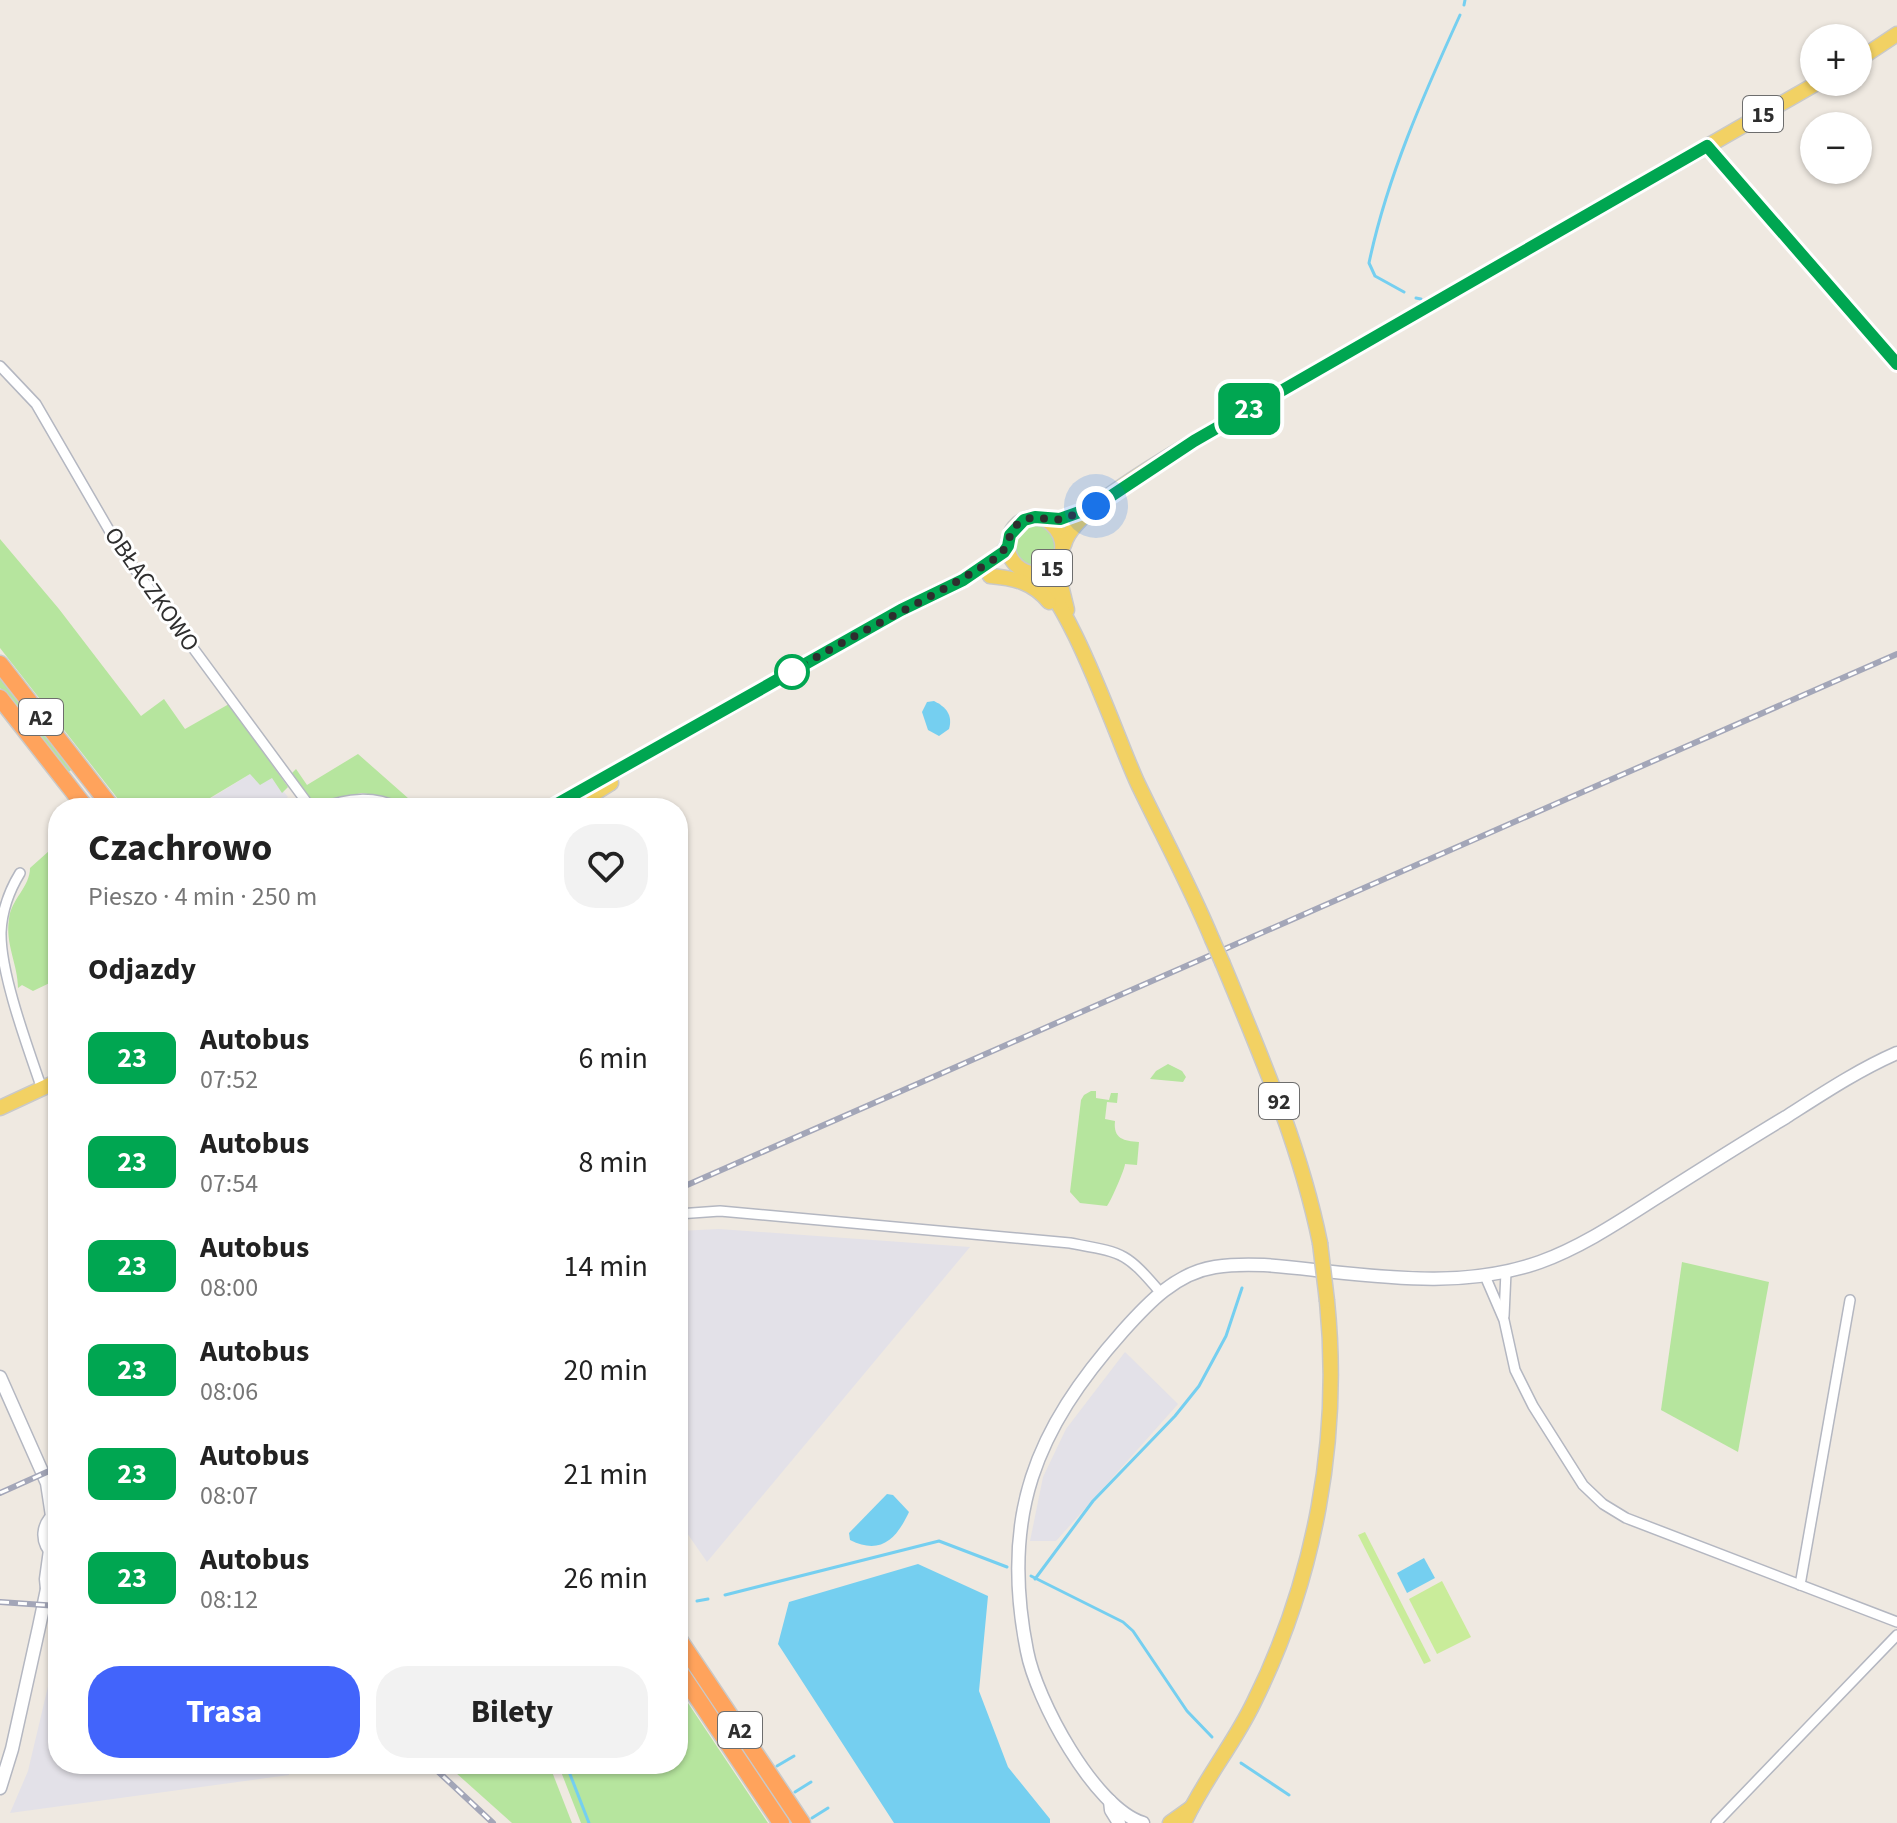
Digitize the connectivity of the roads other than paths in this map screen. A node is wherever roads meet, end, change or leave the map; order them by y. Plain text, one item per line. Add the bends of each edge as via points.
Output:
1 (1897, 34) edge
2 (1872, 51) edge
3 (1800, 93) edge
4 (1707, 146) junction
5 (1897, 364) edge
6 (0, 366) edge
7 (1096, 506) junction
8 (1045, 519) junction
9 (1008, 546) junction
10 (1062, 551) junction
11 (1025, 571) junction
12 (990, 576) junction
13 (963, 580) junction
14 (1072, 630) junction
15 (0, 664) edge
16 (0, 698) edge
17 (667, 744) junction
18 (78, 798) edge
19 (104, 798) edge
20 (304, 798) edge
21 (569, 798) edge
22 (586, 798) edge
23 (20, 873) dead end
24 (1897, 1053) edge
25 (48, 1086) edge
26 (42, 1089) junction
27 (0, 1108) edge
28 (688, 1213) edge
29 (1506, 1272) junction
30 (1485, 1276) junction
31 (1160, 1292) junction
32 (1850, 1300) dead end
33 (1504, 1320) junction
34 (0, 1377) edge
35 (47, 1483) joint
36 (48, 1487) edge
37 (48, 1524) edge
38 (48, 1545) edge
39 (48, 1573) edge
40 (1800, 1585) junction
41 (47, 1589) joint
42 (1897, 1622) edge
43 (1897, 1635) edge
44 (688, 1653) edge
45 (688, 1684) edge
46 (0, 1788) edge
47 (1110, 1801) junction
48 (1191, 1808) junction
49 (781, 1823) edge
50 (802, 1823) edge
51 (1119, 1823) edge
52 (1143, 1823) edge
53 (1170, 1823) edge
54 (1184, 1823) edge
55 (1716, 1823) edge

1 - 2 main road
3 - 4 main road, 15
4 - 5 street
4 - 7 main road, 15 via 1194,441
6 - 20 street, OBŁACZKOWO via 36,404 120,549
7 - 8 main road, 15
7 - 10 main road, 15 via 1069,532
8 - 9 main road, 15 via 1024,520 1010,535
8 - 10 main road, 15 via 1056,526
9 - 11 main road, 15 via 1012,561
9 - 13 main road, 15
10 - 11 main road, 15 via 1045,572
10 - 14 main road, 92 via 1058,573
11 - 12 main road, 15 via 1011,568
11 - 14 main road, 92 via 1045,584
12 - 13 main road, 15
12 - 14 main road, 92 via 1017,579 1035,588
13 - 17 main road, 15
14 - 48 main road, 92, bridge via 1223,964 1288,1126 1310,1197 1327,1301 1327,1451 1306,1564 1258,1694
15 - 19 highway, A2
16 - 18 highway, A2
17 - 21 main road, 15
17 - 22 main road, 15
23 - 26 street via 4,911 2,941
24 - 29 street via 1840,1082 1587,1241
25 - 26 main road
26 - 27 main road
28 - 31 street via 720,1211 1070,1243 1127,1257
29 - 30 street
29 - 33 street
30 - 31 street via 1436,1280 1248,1264 1211,1268
30 - 33 street
31 - 47 street via 1090,1368 1061,1410 1033,1472 1021,1526 1020,1594 1033,1675 1062,1736
32 - 40 street
33 - 40 street via 1523,1387 1592,1495 1626,1518
34 - 35 street
35 - 36 street
37 - 38 street
39 - 41 street
40 - 42 street
41 - 46 street
43 - 55 street
44 - 50 highway, A2
45 - 49 highway, A2
47 - 51 street
47 - 52 street
48 - 53 main road, 92
48 - 54 main road, 92

